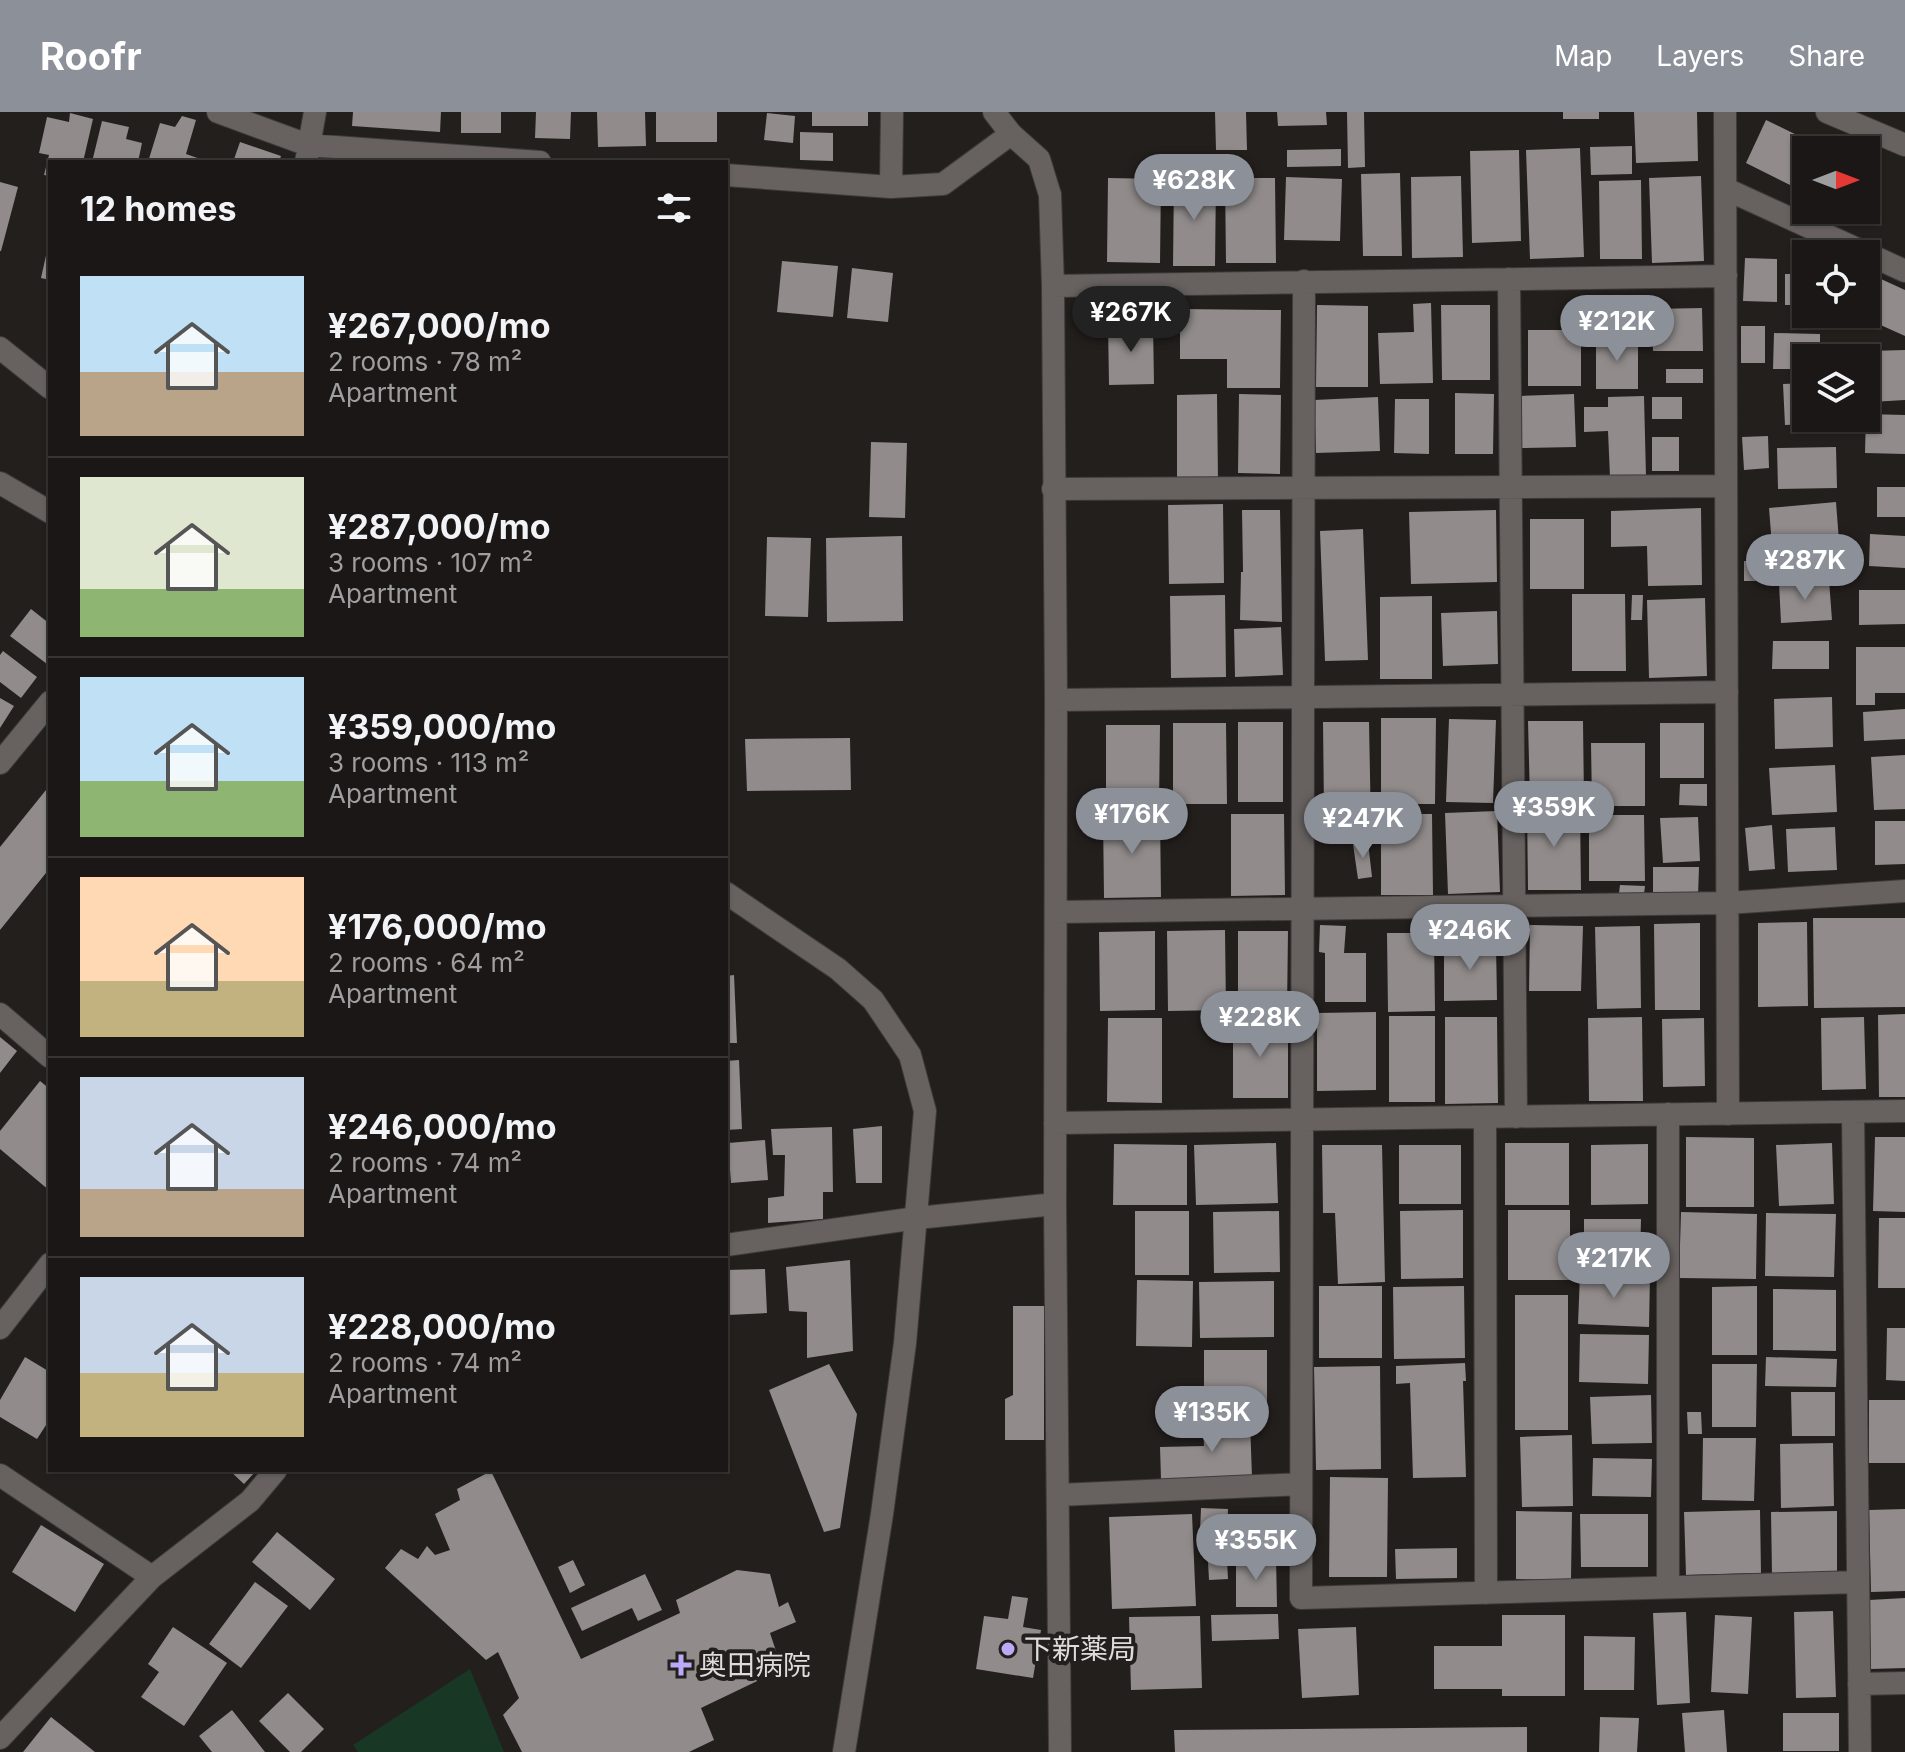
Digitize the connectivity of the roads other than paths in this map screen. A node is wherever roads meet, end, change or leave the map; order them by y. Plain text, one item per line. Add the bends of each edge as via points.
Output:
1 (218, 112) edge
2 (315, 112) edge
3 (892, 112) edge
4 (994, 112) edge
5 (1725, 112) edge
6 (1827, 112) edge
7 (1011, 134) junction
8 (1905, 145) edge
9 (307, 154) edge
10 (482, 160) edge
11 (728, 175) edge
12 (891, 187) junction
13 (1726, 189) junction
14 (1905, 271) edge
15 (1726, 276) junction
16 (1509, 279) junction
17 (1304, 281) junction
18 (1053, 286) junction
19 (0, 348) edge
20 (48, 386) edge
21 (0, 483) edge
22 (1726, 486) junction
23 (1510, 487) junction
24 (1303, 488) junction
25 (1053, 489) junction
26 (48, 511) edge
27 (1727, 692) junction
28 (1512, 694) junction
29 (1302, 697) junction
30 (1056, 700) junction
31 (48, 704) edge
32 (0, 763) edge
33 (1905, 891) edge
34 (728, 894) edge
35 (1727, 903) junction
36 (1514, 906) junction
37 (1302, 909) junction
38 (1056, 912) junction
39 (0, 1014) edge
40 (48, 1055) edge
41 (1905, 1111) edge
42 (1853, 1112) junction
43 (1668, 1114) junction
44 (1728, 1114) junction
45 (1485, 1117) junction
46 (1516, 1117) junction
47 (1302, 1120) junction
48 (1055, 1123) junction
49 (1055, 1204) junction
50 (917, 1218) junction
51 (728, 1245) edge
52 (48, 1267) edge
53 (0, 1328) edge
54 (274, 1472) edge
55 (0, 1475) edge
56 (1301, 1484) junction
57 (1059, 1495) junction
58 (152, 1577) junction
59 (1858, 1582) junction
60 (1668, 1587) junction
61 (1486, 1593) junction
62 (1905, 1683) edge
63 (1859, 1684) junction
64 (0, 1738) edge
65 (844, 1752) edge
66 (1060, 1752) edge
67 (1860, 1752) edge

1 - 9 street
2 - 9 street
3 - 12 street
4 - 7 street
5 - 13 street
6 - 8 street
7 - 12 street via 943,184
7 - 18 street via 1039,159 1050,195
9 - 10 street
11 - 12 street
13 - 14 street
13 - 15 street
15 - 16 street
15 - 22 street
16 - 17 street
16 - 23 street
17 - 18 street
17 - 24 street
18 - 25 street
19 - 20 street
21 - 26 street
22 - 23 street
22 - 27 street
23 - 24 street
23 - 28 street
24 - 25 street
24 - 29 street
25 - 30 street
27 - 28 street
27 - 35 street
28 - 29 street
28 - 36 street
29 - 30 street
29 - 37 street
30 - 38 street
31 - 32 street
33 - 35 street
34 - 50 street via 838,969 873,1000 910,1055 925,1111
35 - 36 street
35 - 44 street
36 - 37 street
36 - 46 street
37 - 38 street
37 - 47 street
38 - 48 street
39 - 40 street
41 - 42 street
42 - 44 street
42 - 59 street
43 - 44 street
43 - 46 street
43 - 60 street
45 - 46 street
45 - 47 street
45 - 61 street
47 - 48 street
47 - 56 street
48 - 49 street
49 - 50 street
49 - 57 street
50 - 51 street
50 - 65 street via 884,1498
52 - 53 street
54 - 58 street via 250,1501
55 - 58 street
56 - 57 street
56 - 61 street via 1301,1598
57 - 66 street
58 - 64 street
59 - 60 street
59 - 63 street
60 - 61 street
62 - 63 street
63 - 67 street

